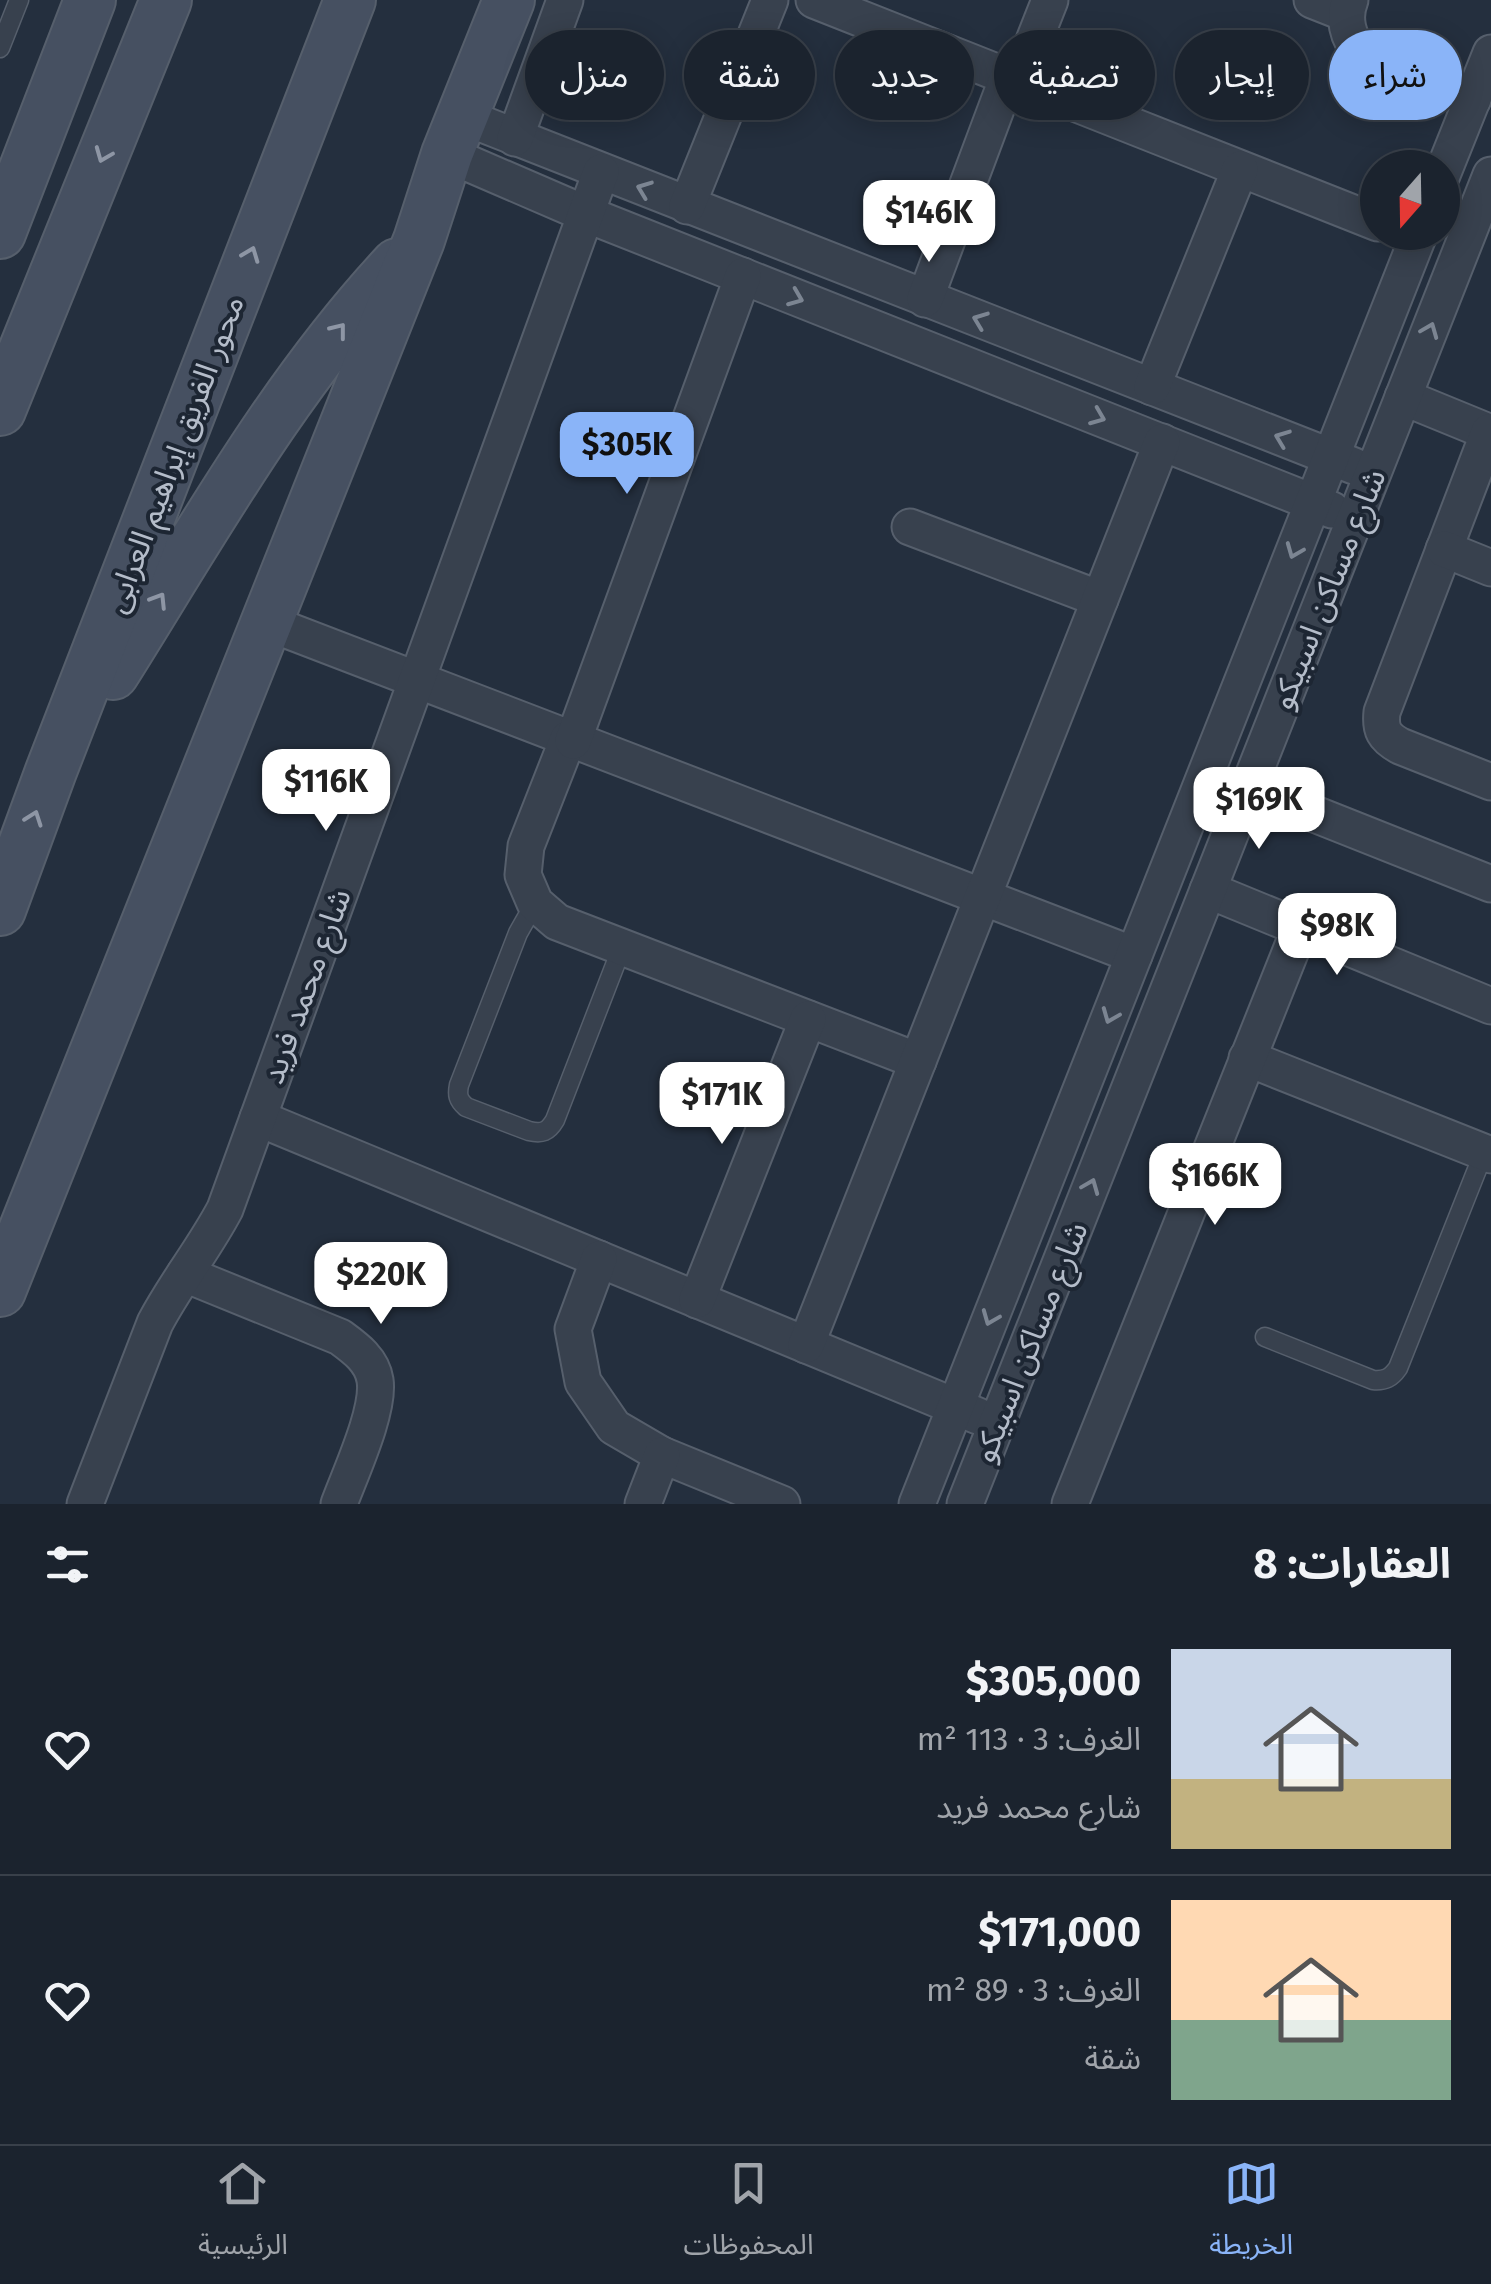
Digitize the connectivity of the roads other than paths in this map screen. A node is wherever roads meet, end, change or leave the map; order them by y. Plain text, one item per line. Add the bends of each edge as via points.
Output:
1 (19, 0) edge
2 (90, 0) edge
3 (166, 0) edge
4 (350, 0) edge
5 (509, 0) edge
6 (565, 0) edge
7 (770, 0) edge
8 (814, 0) edge
9 (1050, 0) edge
10 (1336, 4) edge
11 (1036, 30) edge
12 (0, 48) edge
13 (1491, 53) edge
14 (994, 71) edge
15 (1473, 99) junction
16 (998, 120) edge
17 (1117, 120) edge
18 (454, 135) junction
19 (515, 138) junction
20 (1452, 150) edge
21 (1240, 169) junction
22 (601, 172) junction
23 (1491, 176) edge
24 (687, 206) junction
25 (586, 214) junction
26 (1360, 216) edge
27 (419, 240) junction
28 (1, 241) edge
29 (1407, 250) edge
30 (743, 276) junction
31 (926, 298) junction
32 (1152, 387) junction
33 (1404, 397) junction
34 (0, 410) edge
35 (1490, 432) edge
36 (1162, 442) junction
37 (1331, 457) junction
38 (1373, 474) junction
39 (1313, 502) junction
40 (1355, 520) junction
41 (910, 527) dead end
42 (1444, 550) junction
43 (1491, 568) edge
44 (1100, 598) junction
45 (266, 622) junction
46 (416, 680) junction
47 (570, 740) junction
48 (51, 771) junction
49 (1491, 782) edge
50 (1249, 788) junction
51 (1491, 884) edge
52 (1208, 890) junction
53 (983, 897) junction
54 (535, 903) junction
55 (0, 910) edge
56 (1300, 928) junction
57 (622, 947) junction
58 (1134, 955) junction
59 (1491, 1006) edge
60 (808, 1019) junction
61 (1248, 1058) junction
62 (918, 1062) junction
63 (258, 1118) junction
64 (1487, 1154) edge
65 (599, 1259) junction
66 (184, 1274) junction
67 (0, 1291) edge
68 (697, 1300) junction
69 (1265, 1337) dead end
70 (806, 1345) junction
71 (955, 1407) junction
72 (997, 1424) junction
73 (662, 1455) junction
74 (736, 1495) edge
75 (85, 1504) edge
76 (339, 1504) edge
77 (643, 1504) edge
78 (782, 1504) edge
79 (917, 1504) edge
80 (965, 1504) edge
81 (1070, 1504) edge

1 - 12 lane
2 - 28 main road
3 -> 34 main road
48 -> 4 main road, محور الفريق إبراهيم العرابى
5 - 18 main road
6 - 19 street
7 - 24 street
8 - 14 street
9 - 11 street
10 - 15 street via 1361,52
13 - 15 street
15 - 20 street
16 - 31 street
17 - 21 street
18 - 19 street
18 - 25 street
18 - 27 main road
19 - 22 street
21 - 26 street
21 - 32 street
24 -> 22 street
22 - 25 street, شارع محمد فريد
33 -> 23 street, شارع مساكن اسبيكو
24 - 31 street
25 - 30 street
25 - 46 street, شارع محمد فريد
27 - 45 main road
48 -> 27 main road via 309,367
29 - 37 street, شارع مساكن اسبيكو
30 -> 36 street
30 - 47 street
32 -> 31 street
37 -> 32 street
33 - 35 street
33 - 38 street, شارع مساكن اسبيكو
35 - 42 street
36 - 39 street
36 - 44 street
37 - 38 street
37 - 39 street, شارع مساكن اسبيكو
38 - 40 street, شارع مساكن اسبيكو
39 - 40 street
39 -> 58 street, شارع مساكن اسبيكو
40 - 50 street, شارع مساكن اسبيكو
41 - 44 street
42 - 43 street
42 - 49 street via 1380,726 1400,746
44 - 53 street
45 - 46 street
45 - 67 main road
46 - 47 street
46 - 63 street, شارع محمد فريد
47 - 53 street
47 - 54 street via 526,846 523,875
55 -> 48 main road, محور الفريق إبراهيم العرابى
50 - 51 street
50 - 52 street, شارع مساكن اسبيكو
52 - 56 street
72 -> 52 street, شارع مساكن اسبيكو
53 - 58 street
53 - 62 street
54 - 57 street via 557,922
54 - 57 lane via 459,1085 466,1107 529,1131 550,1129
56 - 59 street
56 - 61 street
57 - 60 street
58 -> 71 street, شارع مساكن اسبيكو
60 - 62 street
60 - 68 street
61 - 64 street
61 - 81 street
62 - 70 street
63 - 65 street
63 - 66 street, شارع محمد فريد via 225,1209
64 - 69 lane via 1393,1376 1373,1380
65 - 68 street
65 - 73 street via 573,1329 582,1382 614,1427
66 - 75 street, شارع محمد فريد via 155,1323
66 - 76 street via 340,1337 363,1354 375,1378 374,1406
68 - 70 street
70 - 71 street
71 - 72 street
71 - 79 street, شارع مساكن اسبيكو
72 - 80 street, شارع مساكن اسبيكو
73 - 74 street
73 - 77 street
74 - 78 street

